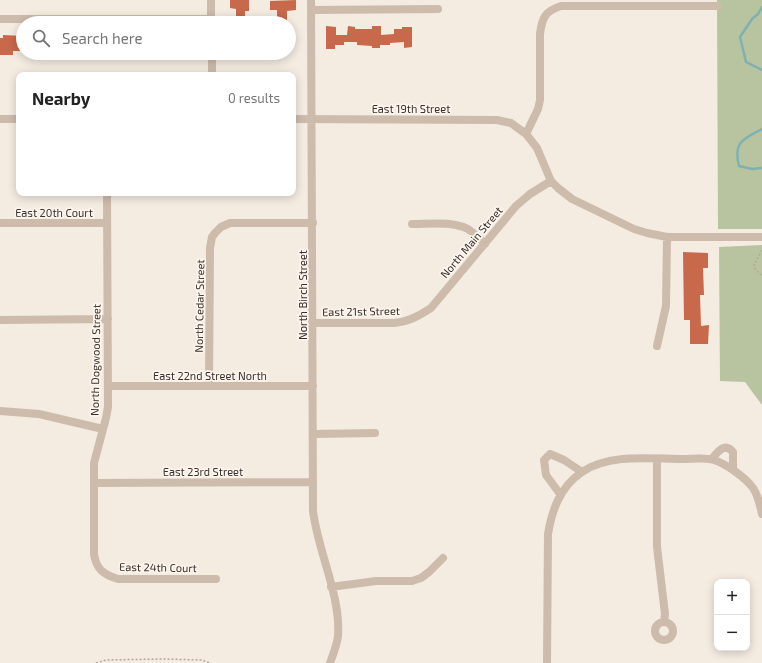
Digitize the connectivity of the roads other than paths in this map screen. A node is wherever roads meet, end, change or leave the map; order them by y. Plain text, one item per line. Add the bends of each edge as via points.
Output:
1 (211, 0) edge
2 (311, 0) edge
3 (718, 6) dead end
4 (438, 9) dead end
5 (311, 10) junction
6 (211, 16) edge
7 (0, 19) edge
8 (16, 19) edge
9 (212, 60) edge
10 (212, 72) edge
11 (0, 119) edge
12 (16, 119) edge
13 (296, 119) edge
14 (312, 119) junction
15 (526, 134) junction
16 (551, 181) junction
17 (108, 196) edge
18 (0, 223) edge
19 (107, 223) junction
20 (313, 223) junction
21 (412, 224) dead end
22 (667, 237) junction
23 (762, 237) edge
24 (485, 244) junction
25 (108, 319) junction
26 (0, 320) edge
27 (410, 320) joint
28 (313, 323) junction
29 (657, 346) dead end
30 (108, 386) junction
31 (209, 386) junction
32 (313, 386) junction
33 (0, 411) edge
34 (103, 429) junction
35 (375, 433) dead end
36 (313, 434) junction
37 (657, 459) junction
38 (712, 459) junction
39 (733, 469) junction
40 (582, 472) junction
41 (313, 482) junction
42 (94, 483) junction
43 (560, 494) junction
44 (762, 514) edge
45 (443, 558) dead end
46 (101, 572) joint
47 (216, 579) dead end
48 (331, 587) junction
49 (664, 622) dead end
50 (330, 663) edge
51 (547, 663) edge

1 - 6 street
2 - 5 street, North Birch Street
3 - 15 street via 555,8 544,17 542,24 540,100
4 - 5 street
5 - 14 street, North Birch Street
7 - 8 street
9 - 10 street
11 - 12 street
13 - 14 street, East 19th Street
14 - 15 street, East 19th Street via 497,120 511,124
14 - 20 street, North Birch Street
15 - 16 street via 536,148
16 - 22 street via 572,199 634,229
16 - 24 street, North Main Street via 522,200
17 - 19 street, North Dogwood Street
18 - 19 street, East 20th Court
19 - 25 street, North Dogwood Street
20 - 28 street, North Birch Street
20 - 31 street, North Cedar Street via 235,222 218,229 212,237
21 - 24 street via 456,225 468,230
22 - 23 street
22 - 29 street via 666,306
24 - 27 street, North Main Street via 431,308
25 - 26 street
25 - 30 street, North Dogwood Street
27 - 28 street, East 21st Street via 394,323
28 - 32 street, North Birch Street
30 - 31 street, East 22nd Street North
30 - 34 street, North Dogwood Street via 108,407
31 - 32 street, East 22nd Street North
32 - 36 street, North Birch Street
33 - 34 street via 39,414
34 - 42 street, North Dogwood Street via 94,463
35 - 36 street
36 - 41 street, North Birch Street
37 - 38 street
37 - 40 street via 630,458 602,462
37 - 49 street via 657,547
38 - 39 street
38 - 39 street via 719,450 724,447 730,448 733,452
39 - 44 street via 753,488
40 - 43 street
40 - 43 street via 550,454 544,460 546,475
41 - 42 street, East 23rd Street
41 - 48 street, North Birch Street via 315,527
42 - 46 street, North Dogwood Street via 94,554
43 - 51 street via 548,534
45 - 48 street via 421,578 412,581 376,581
46 - 47 street, East 24th Court via 118,579
48 - 50 street, North Birch Street via 338,637

